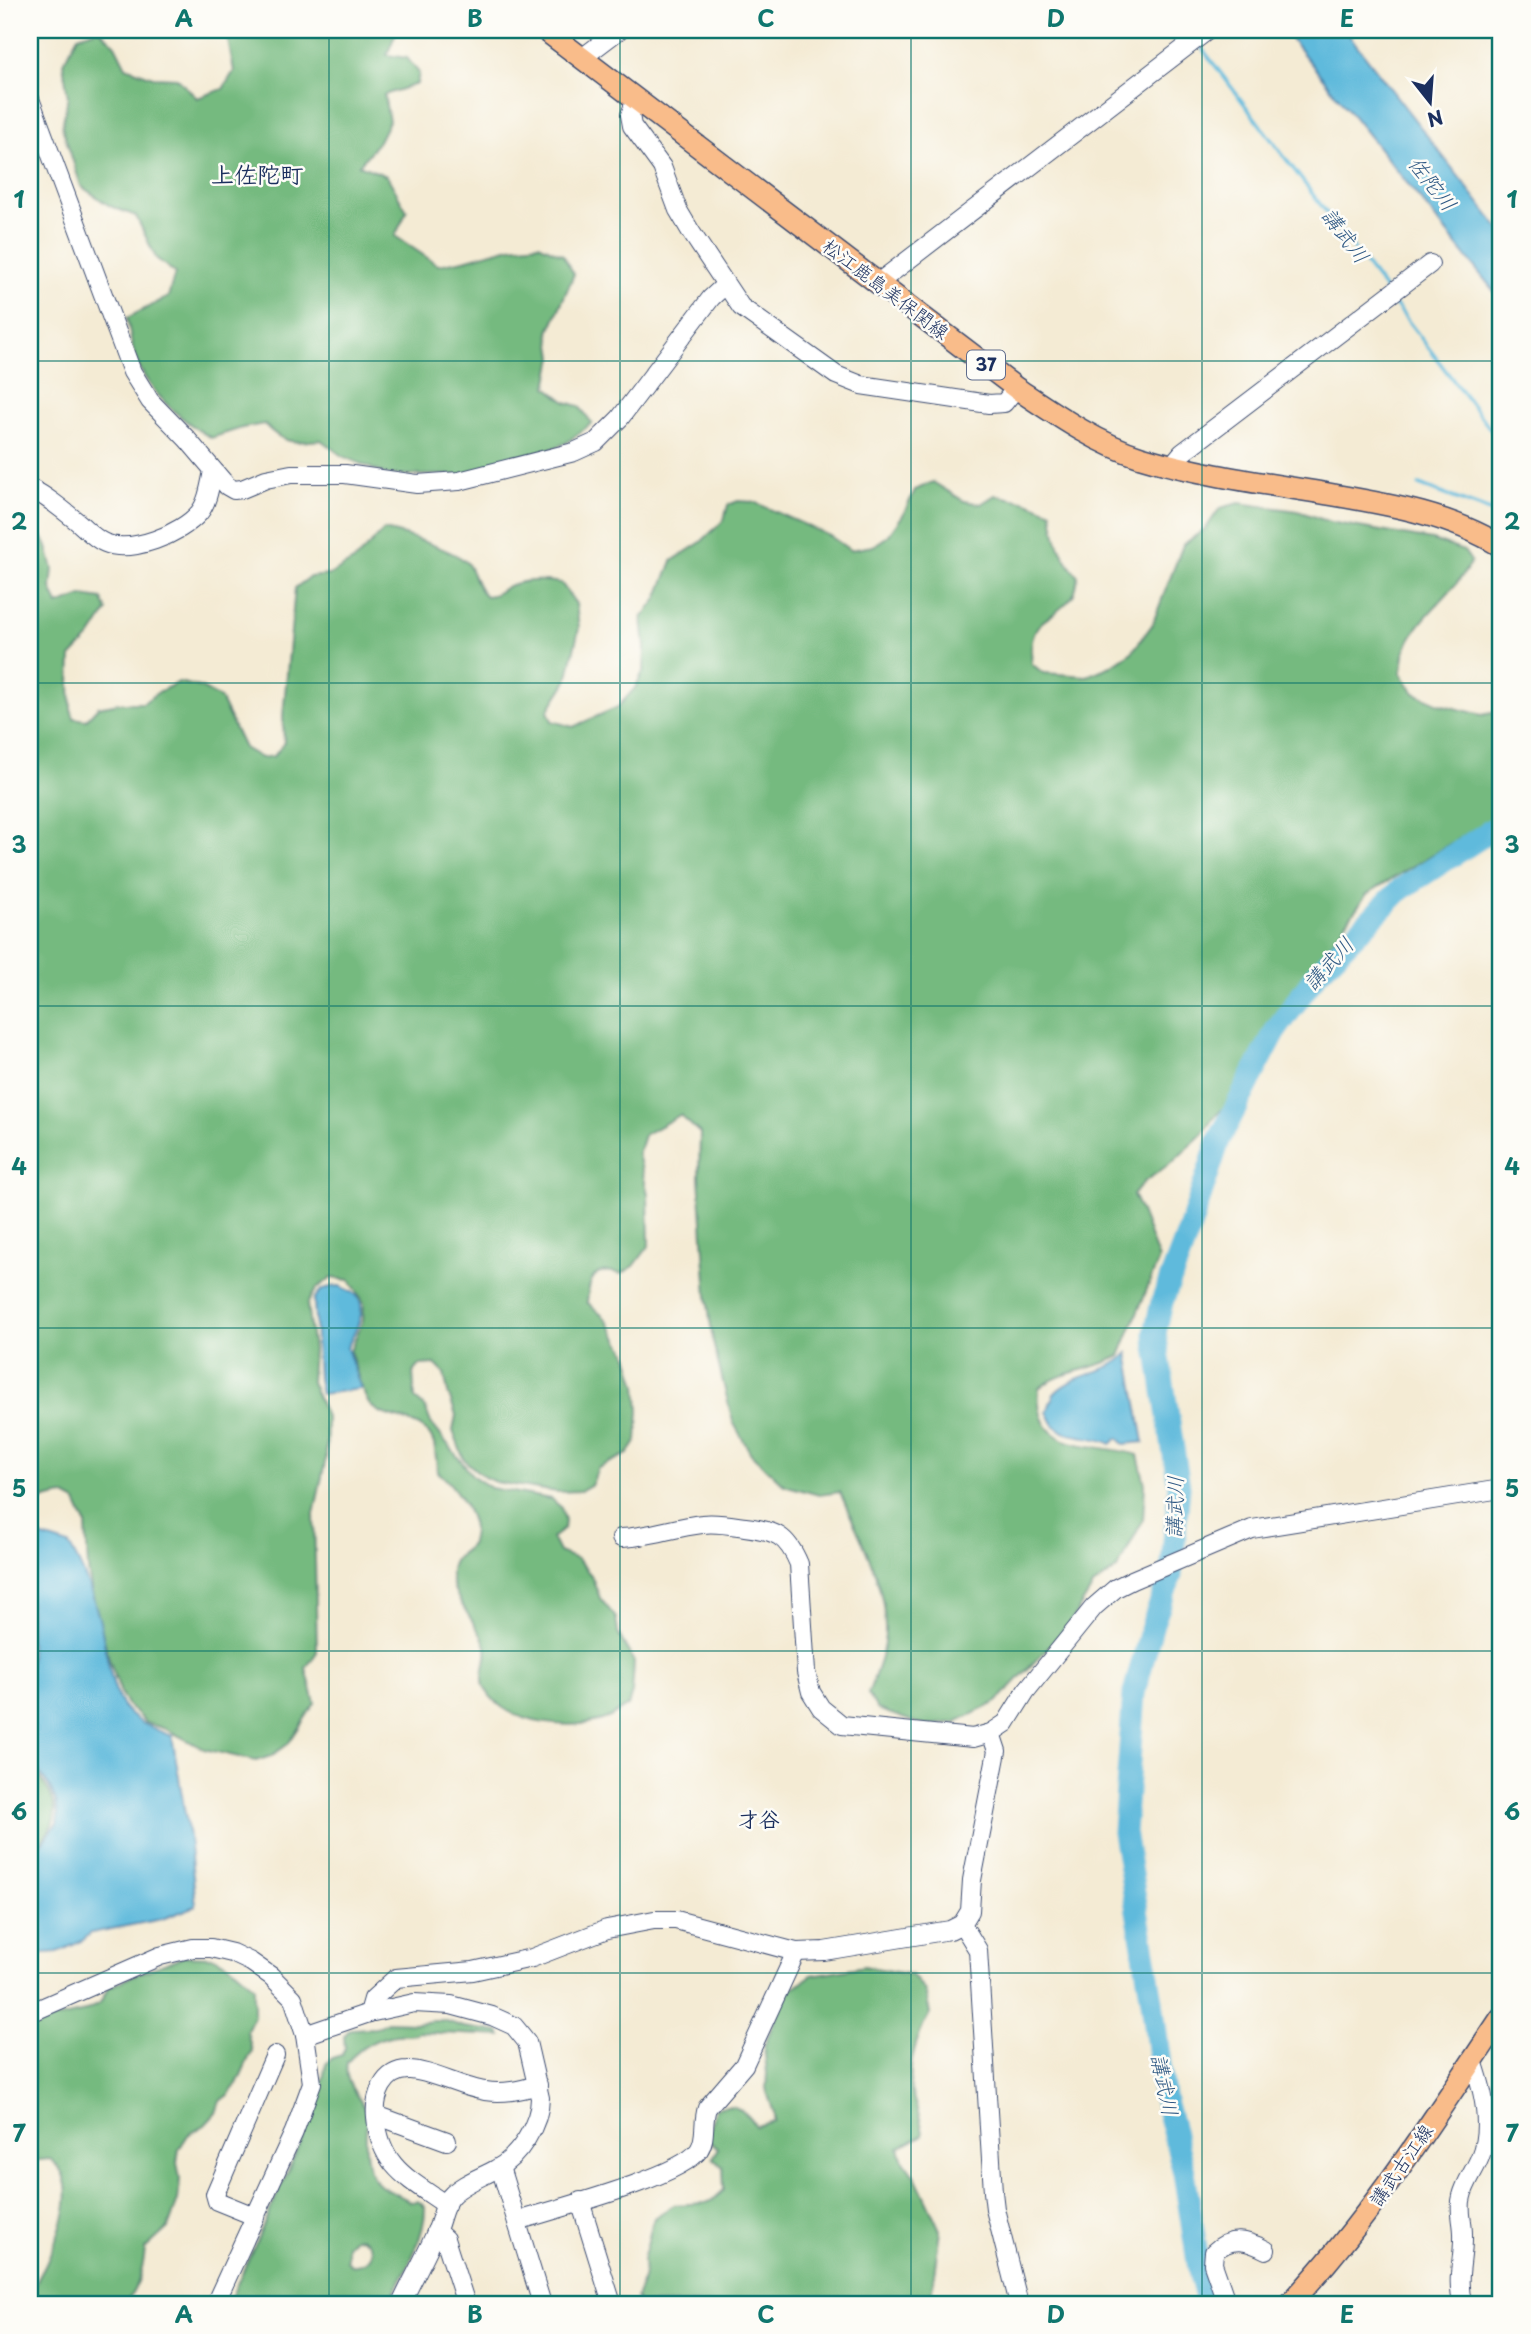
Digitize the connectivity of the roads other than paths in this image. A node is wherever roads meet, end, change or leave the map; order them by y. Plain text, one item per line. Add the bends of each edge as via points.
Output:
1 (545, 30) edge
2 (619, 30) edge
3 (1199, 36) edge
4 (582, 58) junction
5 (30, 99) edge
6 (636, 99) junction
7 (1430, 264) dead end
8 (878, 283) junction
9 (725, 285) junction
10 (1016, 388) junction
11 (1172, 465) junction
12 (213, 471) junction
13 (30, 488) edge
14 (1501, 544) edge
15 (1501, 1489) edge
16 (621, 1538) dead end
17 (991, 1733) junction
18 (962, 1924) junction
19 (796, 1952) junction
20 (30, 2013) edge
21 (369, 2013) junction
22 (1501, 2018) edge
23 (305, 2035) junction
24 (275, 2055) dead end
25 (1473, 2061) junction
26 (538, 2085) junction
27 (376, 2115) junction
28 (447, 2141) dead end
29 (500, 2167) junction
30 (580, 2201) junction
31 (446, 2205) junction
32 (254, 2216) junction
33 (517, 2221) junction
34 (436, 2231) junction
35 (1266, 2250) dead end
36 (215, 2304) edge
37 (401, 2304) edge
38 (466, 2304) edge
39 (542, 2304) edge
40 (612, 2304) edge
41 (1019, 2304) edge
42 (1227, 2304) edge
43 (1290, 2304) edge
44 (1463, 2304) edge

1 - 4 main road, 松江鹿島美保関線 / 37
2 - 4 street
3 - 8 street
4 - 6 main road, 松江鹿島美保関線 / 37
5 - 12 street via 132,372 150,401
6 - 8 main road, 松江鹿島美保関線 / 37
6 - 9 street via 630,115 632,126 662,167 678,210
7 - 11 street
8 - 10 main road, 松江鹿島美保関線 / 37
9 - 10 street via 741,307 836,375 861,385 989,404 1004,403
9 - 12 street via 620,418 596,442 574,452 459,481 417,484 345,474 291,474 234,490
10 - 11 main road, 松江鹿島美保関線 / 37 via 1074,427 1138,457
11 - 14 main road, 松江鹿島美保関線 / 37 via 1389,504 1442,518
12 - 13 street via 204,506 193,519 131,547 100,540
15 - 17 street via 1242,1532 1116,1588 1103,1597 1026,1691 1006,1723
16 - 17 street via 702,1524 771,1531 782,1537 799,1564 806,1672 821,1708 842,1725 949,1738
17 - 18 street via 998,1751 970,1911
18 - 19 street via 927,1935
18 - 41 street via 978,1950 993,2192
19 - 21 street via 676,1920 654,1920 607,1929 532,1958 473,1971 396,1978 373,1999
19 - 30 street via 744,2065 707,2108 703,2141 696,2155 652,2178
20 - 23 street via 160,1956 211,1948 242,1957 271,1976 293,1998
21 - 23 street
21 - 26 street via 433,2003 506,2020 527,2042
22 - 25 main road, 講武古江線
23 - 32 street via 312,2083
24 - 32 street via 215,2194 217,2201
25 - 43 main road, 講武古江線 via 1359,2225
25 - 44 street via 1482,2086 1486,2137 1462,2194 1458,2287
26 - 27 street via 487,2092 406,2070 384,2082 377,2095
26 - 29 street via 540,2108 531,2129
27 - 28 street
27 - 31 street via 379,2140 389,2161
29 - 31 street via 459,2189
29 - 33 street
30 - 33 street
30 - 40 street
31 - 34 street
32 - 36 street
33 - 39 street
34 - 37 street
34 - 38 street via 445,2239
35 - 42 street via 1244,2240 1214,2252 1213,2264

